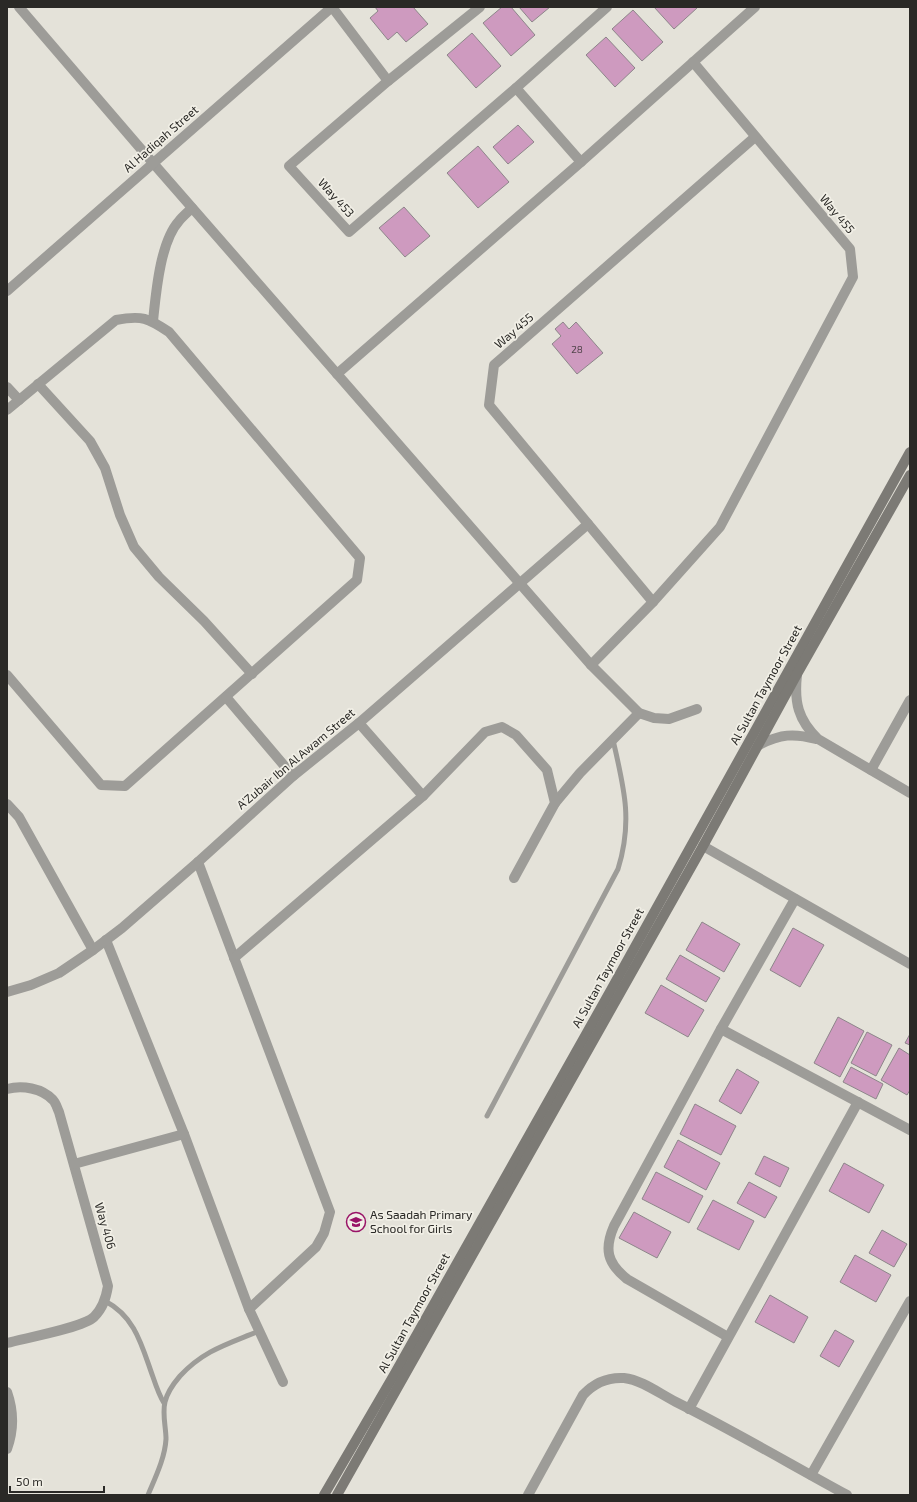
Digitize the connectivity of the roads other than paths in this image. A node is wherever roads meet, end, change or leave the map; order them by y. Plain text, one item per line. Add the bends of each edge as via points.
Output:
1 (19, 7) edge
2 (332, 7) edge
3 (480, 7) edge
4 (607, 7) edge
5 (755, 7) edge
6 (693, 62) junction
7 (388, 81) junction
8 (516, 88) junction
9 (755, 137) junction
10 (581, 162) junction
11 (153, 163) junction
12 (192, 208) junction
13 (7, 291) edge
14 (153, 321) junction
15 (337, 374) junction
16 (38, 384) junction
17 (7, 387) edge
18 (19, 400) junction
19 (7, 410) edge
20 (910, 452) edge
21 (910, 475) edge
22 (588, 524) junction
23 (519, 583) junction
24 (653, 602) junction
25 (591, 665) junction
26 (252, 674) junction
27 (797, 674) junction
28 (7, 675) edge
29 (226, 697) junction
30 (910, 700) edge
31 (697, 710) dead end
32 (639, 713) junction
33 (358, 723) junction
34 (818, 739) junction
35 (613, 740) junction
36 (759, 745) junction
37 (870, 770) junction
38 (293, 776) junction
39 (910, 792) edge
40 (423, 796) junction
41 (555, 803) junction
42 (7, 804) edge
43 (703, 846) junction
44 (198, 862) junction
45 (514, 878) dead end
46 (795, 899) junction
47 (106, 940) junction
48 (93, 950) junction
49 (234, 958) junction
50 (910, 964) edge
51 (7, 992) edge
52 (721, 1029) junction
53 (7, 1089) edge
54 (858, 1102) junction
55 (487, 1116) dead end
56 (910, 1130) edge
57 (184, 1134) junction
58 (74, 1164) junction
59 (105, 1300) junction
60 (910, 1301) edge
61 (249, 1309) junction
62 (259, 1331) junction
63 (728, 1337) junction
64 (7, 1343) edge
65 (283, 1382) dead end
66 (7, 1392) edge
67 (164, 1403) junction
68 (689, 1408) junction
69 (7, 1449) edge
70 (811, 1476) junction
71 (148, 1495) edge
72 (324, 1495) edge
73 (337, 1495) edge
74 (528, 1495) edge
75 (847, 1495) edge

1 - 11 street
2 - 7 street
2 - 11 street, Al Hadiqah Street
3 - 7 street, Way 453
4 - 8 street, Way 453
5 - 6 street
6 - 9 street, Way 455
6 - 10 street
7 - 8 street, Way 453 via 290,166 349,232
8 - 10 street
9 - 22 street, Way 455 via 494,365 490,405
9 - 24 street, Way 455 via 850,250 853,277 720,527
10 - 15 street
11 - 12 street
11 - 13 street, Al Hadiqah Street
12 - 14 street via 178,221 168,241 158,275
12 - 15 street
14 - 16 street via 134,317 116,320
14 - 26 street via 169,332 360,558 357,580
15 - 23 street
16 - 18 street
16 - 26 street via 90,441 105,468 120,515 134,547
17 - 18 street
18 - 19 street
20 - 72 main road, Al Sultan Taymoor Street via 394,1376
21 - 27 main road, Al Sultan Taymoor Street
22 - 23 street, A'Zubair Ibn Al Awam Street
22 - 24 street, Way 455
23 - 25 street
23 - 33 street, A'Zubair Ibn Al Awam Street
24 - 25 street, Way 455
25 - 32 street
26 - 29 street
27 - 34 street via 798,710 809,731
27 - 36 main road, Al Sultan Taymoor Street
28 - 29 street via 101,785 125,786
29 - 38 street
30 - 37 street
31 - 32 street via 670,719 654,718
32 - 35 street
33 - 38 street, A'Zubair Ibn Al Awam Street
33 - 40 street
34 - 36 street via 782,736
34 - 37 street
35 - 41 street
35 - 55 lane via 623,781 626,813 624,851 618,869
36 - 43 main road, Al Sultan Taymoor Street
37 - 39 street
38 - 44 street, A'Zubair Ibn Al Awam Street
40 - 41 street via 485,732 502,727 516,736 547,770
40 - 49 street
41 - 45 street
42 - 48 street via 19,817
43 - 46 street
43 - 73 main road, Al Sultan Taymoor Street
44 - 47 street, A'Zubair Ibn Al Awam Street
44 - 49 street
46 - 50 street
46 - 52 street
47 - 48 street, A'Zubair Ibn Al Awam Street
47 - 57 street
48 - 51 street, A'Zubair Ibn Al Awam Street via 59,973
49 - 61 street via 330,1212 326,1229 316,1247
52 - 54 street
52 - 63 street via 614,1226 608,1244 613,1266 623,1276
53 - 58 street, Way 406 via 29,1088 42,1092 53,1101 59,1112
54 - 56 street
54 - 63 street
57 - 58 street
57 - 61 street
58 - 59 street, Way 406 via 108,1286
59 - 64 street via 93,1317 75,1326
59 - 67 lane via 119,1309 130,1322
60 - 70 street
61 - 62 street
62 - 65 street
62 - 67 lane via 210,1351 192,1364 173,1384
63 - 68 street
66 - 69 street via 13,1417
67 - 71 lane via 166,1440 161,1462
68 - 70 street
68 - 74 street via 634,1381 616,1378 600,1382 588,1390 580,1401
70 - 75 street

